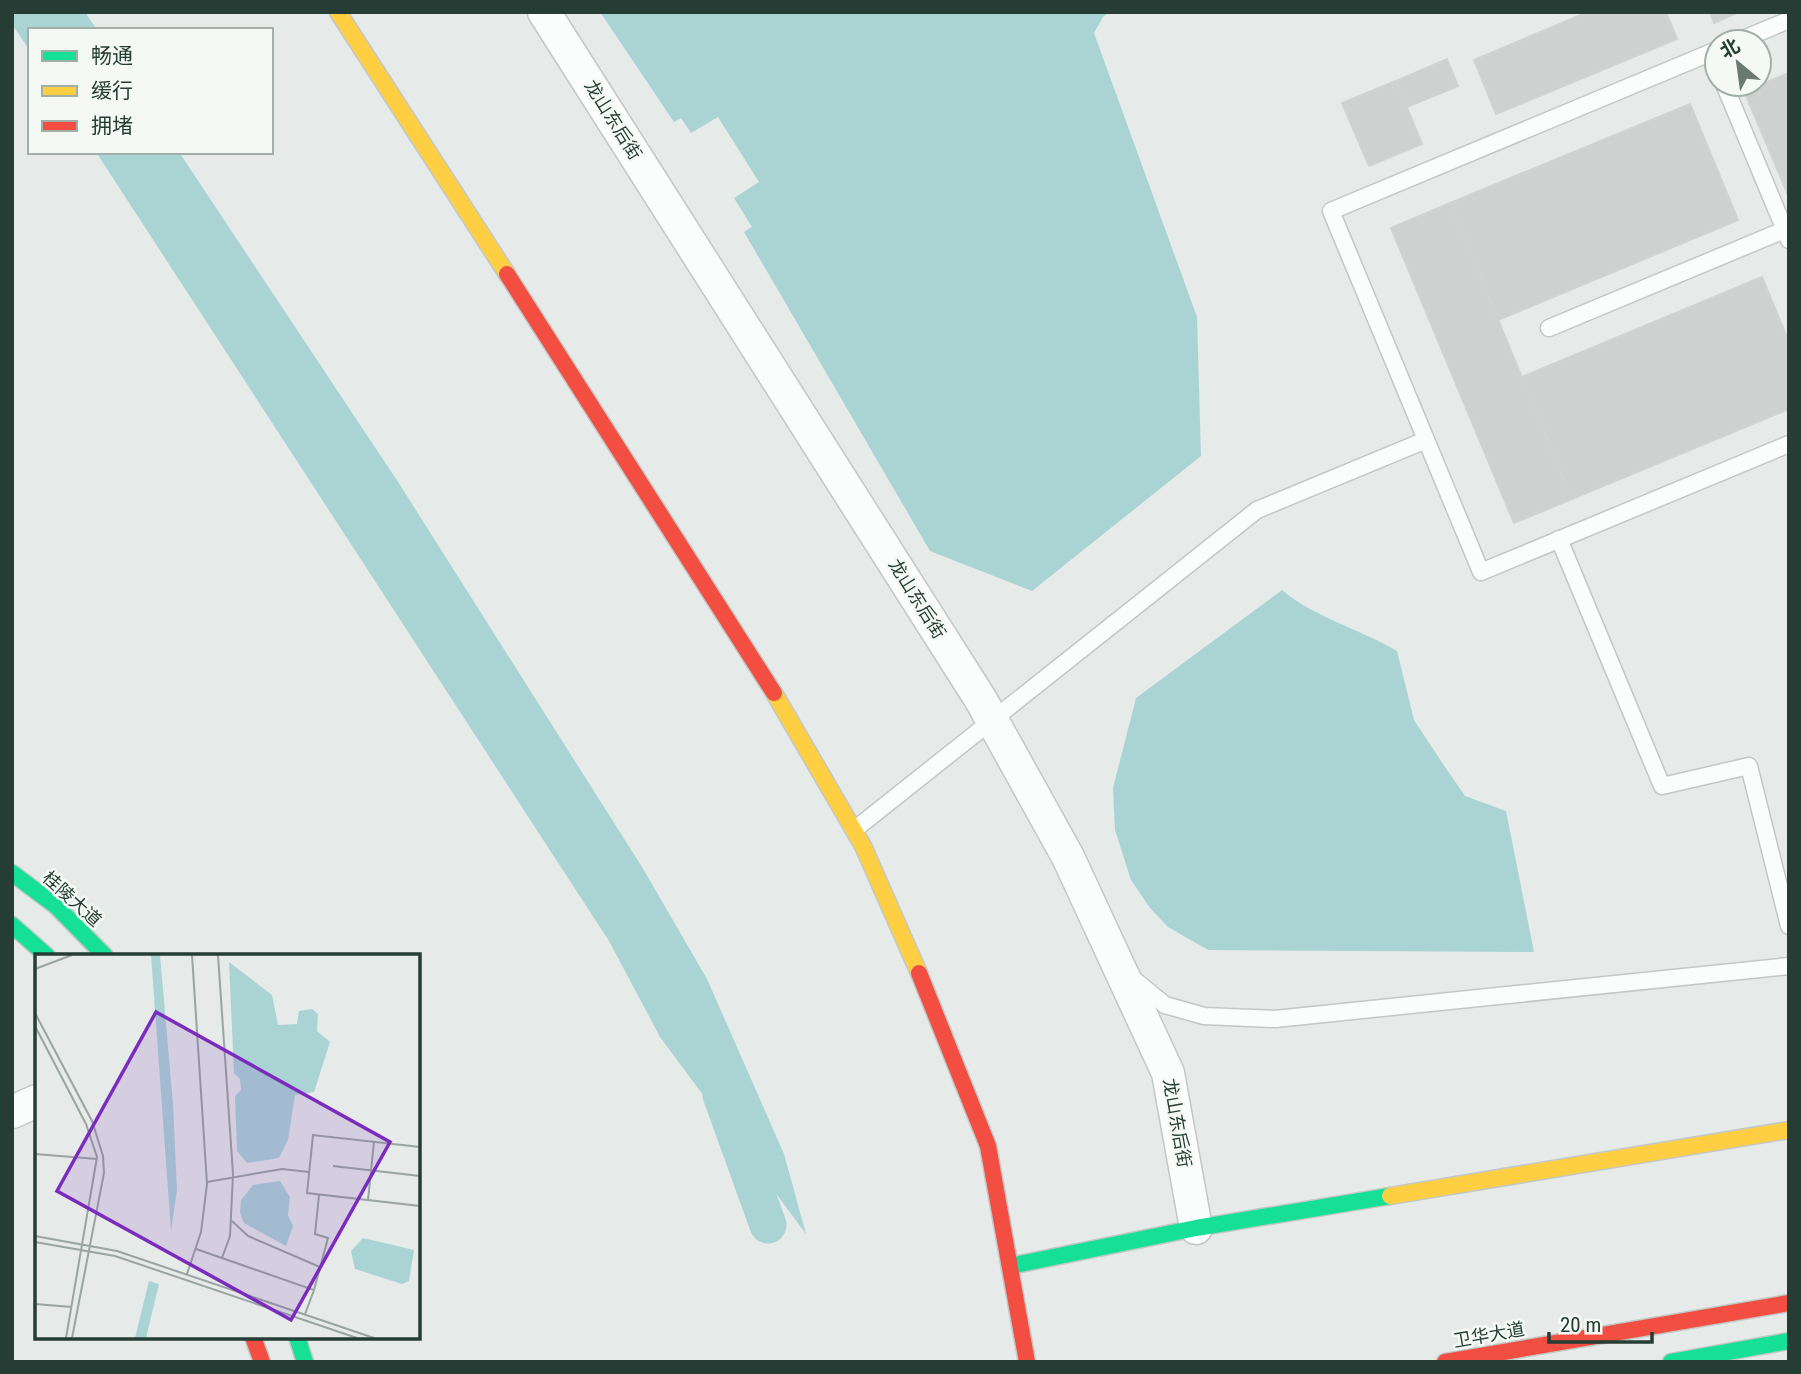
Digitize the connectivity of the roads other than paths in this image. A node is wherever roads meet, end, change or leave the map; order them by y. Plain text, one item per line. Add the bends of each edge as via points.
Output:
1 (338, 12) edge
2 (544, 12) edge
3 (1789, 20) edge
4 (1770, 28) edge
5 (1703, 62) edge
6 (1730, 98) edge
7 (1787, 233) edge
8 (1549, 328) dead end
9 (1426, 440) junction
10 (1789, 444) edge
11 (1559, 539) junction
12 (992, 720) junction
13 (854, 831) junction
14 (12, 873) edge
15 (12, 925) edge
16 (1789, 926) edge
17 (45, 954) edge
18 (103, 954) edge
19 (1789, 966) edge
20 (1121, 969) junction
21 (35, 1102) edge
22 (12, 1112) edge
23 (1789, 1130) edge
24 (1196, 1228) junction
25 (1010, 1266) junction
26 (1789, 1303) edge
27 (254, 1339) edge
28 (298, 1339) edge
29 (1789, 1342) edge
30 (262, 1362) edge
31 (305, 1362) edge
32 (1027, 1362) edge
33 (1445, 1362) edge
34 (1671, 1362) edge

1 - 13 street via 750,652
2 - 12 street, 龙山东后街
3 - 4 lane
5 - 9 lane via 1331,211
6 - 7 lane
7 - 8 lane
9 - 11 lane via 1481,572
9 - 12 lane via 1257,510
10 - 11 lane
11 - 16 lane via 1662,786 1749,766
12 - 13 lane
12 - 20 street, 龙山东后街 via 1069,857
13 - 25 street via 914,958 988,1146
14 - 18 street, 桂陵大道 via 56,906
15 - 17 street
19 - 20 lane via 1275,1019 1204,1016 1165,1005
20 - 24 street, 龙山东后街 via 1168,1073
21 - 22 street
23 - 24 street
24 - 25 street
25 - 32 street
26 - 33 street, 卫华大道
27 - 30 street
28 - 31 street
29 - 34 street

